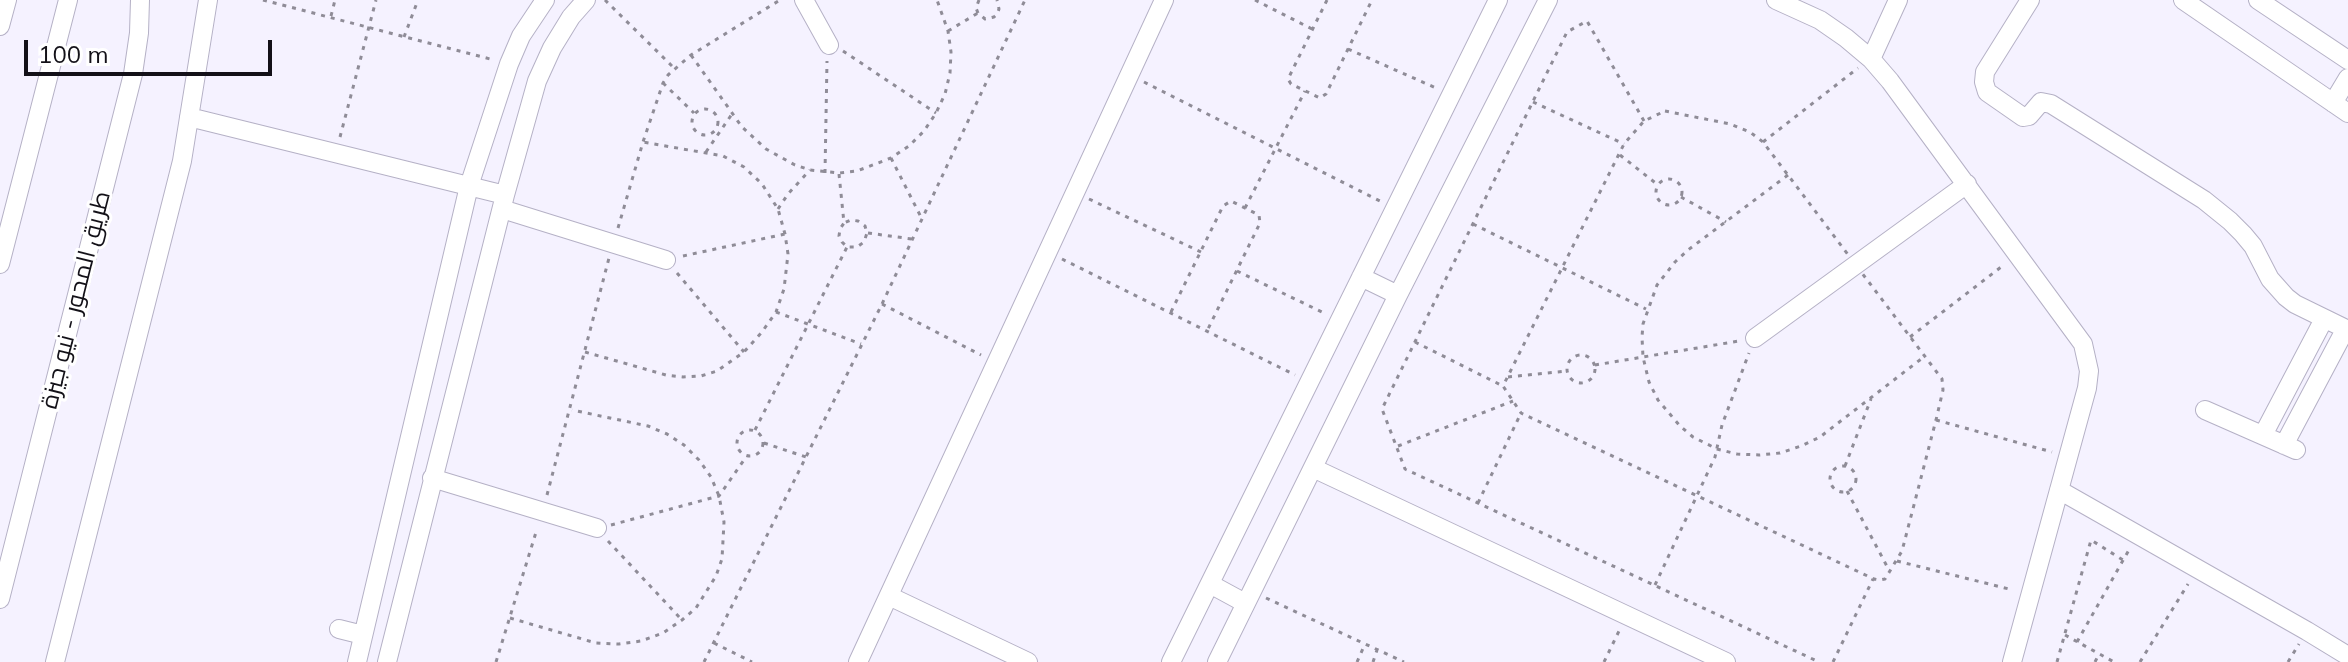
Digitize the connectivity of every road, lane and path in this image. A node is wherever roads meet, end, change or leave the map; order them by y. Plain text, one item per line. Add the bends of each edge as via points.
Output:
1 (7, 0) edge
2 (68, 0) edge
3 (140, 0) edge
4 (208, 0) edge
5 (263, 0) edge
6 (335, 0) edge
7 (376, 0) edge
8 (418, 0) edge
9 (545, 0) edge
10 (586, 0) edge
11 (605, 0) edge
12 (780, 0) edge
13 (804, 0) edge
14 (937, 0) edge
15 (979, 0) edge
16 (997, 0) edge
17 (1025, 0) edge
18 (1164, 0) edge
19 (1255, 0) edge
20 (1327, 0) edge
21 (1372, 0) edge
22 (1498, 0) edge
23 (1548, 0) edge
24 (1776, 0) edge
25 (1898, 0) edge
26 (2030, 0) edge
27 (2183, 0) edge
28 (2258, 0) edge
29 (2280, 6) edge
30 (978, 13) junction
31 (330, 17) junction
32 (0, 26) edge
33 (369, 28) junction
34 (1312, 29) junction
35 (948, 31) junction
36 (404, 37) junction
37 (828, 43) junction
38 (1348, 49) junction
39 (691, 55) junction
40 (1871, 59) junction
41 (2348, 60) edge
42 (509, 64) junction
43 (674, 68) junction
44 (1130, 75) junction
45 (2348, 78) edge
46 (663, 83) junction
47 (1305, 91) junction
48 (1451, 95) junction
49 (1533, 102) junction
50 (2340, 108) edge
51 (694, 113) junction
52 (936, 113) junction
53 (732, 114) junction
54 (189, 117) junction
55 (1644, 121) junction
56 (643, 142) junction
57 (1763, 142) junction
58 (1624, 144) junction
59 (1276, 149) junction
60 (336, 152) junction
61 (706, 152) junction
62 (1618, 154) junction
63 (891, 158) junction
64 (810, 170) junction
65 (825, 173) junction
66 (839, 173) junction
67 (1967, 184) junction
68 (1658, 185) junction
69 (469, 186) junction
70 (1075, 192) junction
71 (1681, 197) junction
72 (504, 202) junction
73 (1245, 208) junction
74 (778, 209) junction
75 (1396, 209) junction
76 (922, 219) junction
77 (1726, 222) dead end
78 (844, 223) junction
79 (1473, 224) junction
80 (867, 233) junction
81 (785, 234) junction
82 (3, 236) edge
83 (912, 239) junction
84 (613, 244) junction
85 (847, 247) junction
86 (1048, 252) junction
87 (1201, 252) junction
88 (2018, 254) junction
89 (666, 260) junction
90 (0, 264) edge
91 (1855, 265) junction
92 (1564, 267) junction
93 (1237, 271) junction
94 (1361, 277) junction
95 (1398, 295) junction
96 (882, 304) junction
97 (1647, 309) dead end
98 (776, 312) junction
99 (1170, 313) junction
100 (2324, 319) junction
101 (1340, 321) junction
102 (809, 324) junction
103 (2346, 330) edge
104 (1207, 331) junction
105 (1910, 337) junction
106 (1755, 338) junction
107 (1415, 342) junction
108 (861, 344) junction
109 (585, 352) junction
110 (744, 352) junction
111 (997, 363) junction
112 (1595, 365) junction
113 (1567, 371) junction
114 (1508, 377) junction
115 (1310, 382) junction
116 (1503, 386) junction
117 (1872, 398) dead end
118 (1513, 401) junction
119 (571, 409) junction
120 (2205, 410) dead end
121 (1521, 413) junction
122 (1936, 420) junction
123 (755, 430) junction
124 (2263, 435) junction
125 (763, 443) junction
126 (1397, 447) junction
127 (2068, 456) junction
128 (746, 457) junction
129 (806, 457) junction
130 (1845, 466) junction
131 (1313, 468) junction
132 (432, 478) junction
133 (2059, 490) junction
134 (1847, 491) junction
135 (719, 496) junction
136 (1697, 496) junction
137 (1478, 503) junction
138 (542, 512) junction
139 (597, 528) junction
140 (2138, 534) junction
141 (385, 541) junction
142 (414, 550) junction
143 (2123, 560) junction
144 (1897, 561) junction
145 (2198, 569) junction
146 (1890, 572) junction
147 (1874, 579) junction
148 (1210, 584) junction
149 (1655, 585) junction
150 (2031, 595) junction
151 (889, 596) junction
152 (1248, 597) junction
153 (0, 599) edge
154 (1626, 615) junction
155 (510, 618) junction
156 (682, 620) junction
157 (339, 629) dead end
158 (363, 635) junction
159 (2065, 635) junction
160 (2077, 642) junction
161 (714, 643) junction
162 (1365, 644) junction
163 (1377, 650) junction
164 (2099, 654) junction
165 (2348, 656) edge
166 (55, 662) edge
167 (357, 662) edge
168 (387, 662) edge
169 (496, 662) edge
170 (704, 662) edge
171 (752, 662) edge
172 (858, 662) edge
173 (1028, 662) edge
174 (1171, 662) edge
175 (1217, 662) edge
176 (1357, 662) edge
177 (1373, 662) edge
178 (1404, 662) edge
179 (1604, 662) edge
180 (1726, 662) edge
181 (1819, 662) edge
182 (1833, 662) edge
183 (2012, 662) edge
184 (2057, 662) edge
185 (2095, 662) edge
186 (2114, 662) edge
187 (2140, 662) edge

1 - 32 street
2 - 82 street
3 - 153 street, طريق المحور - نيو جيزة via 133,74
4 - 54 street
5 - 31 path
6 - 31 path
7 - 33 path
8 - 36 path
9 - 42 street
10 - 72 street via 552,48 537,81
11 - 43 path
12 - 39 path
13 - 37 street
14 - 35 path
15 - 30 path
16 - 30 path via 994,17 985,19
17 - 76 path
18 - 44 street
19 - 34 path
20 - 34 path
21 - 38 path
22 - 48 street
23 - 95 street
24 - 40 street via 1820,20
25 - 40 street
26 - 100 street via 1985,72 1987,92 2023,117 2041,102 2051,104 2216,209 2253,246 2277,288
27 - 50 street
28 - 29 street
29 - 41 street
30 - 35 path
31 - 33 path
33 - 36 path
33 - 60 path
34 - 47 path via 1288,79
35 - 52 path via 950,73
36 - 42 path
37 - 52 path
37 - 65 path
38 - 47 path via 1324,97
38 - 48 path
39 - 43 path
39 - 53 path
40 - 57 path
40 - 67 street
42 - 69 street
43 - 46 path
44 - 59 path
44 - 70 street
45 - 50 street
46 - 51 path
46 - 56 path
47 - 59 path
48 - 75 street
49 - 55 path via 1567,32 1587,21
49 - 58 path
49 - 79 path
51 - 51 path via 692,124 699,133 715,130 715,113 705,108
52 - 63 path via 916,139
53 - 61 path
53 - 64 path via 766,149
54 - 60 street
54 - 166 street
55 - 57 path via 1676,112 1730,124
55 - 58 path
56 - 61 path
56 - 84 path
57 - 91 path
58 - 62 path
59 - 73 path
59 - 75 path
60 - 69 street
61 - 74 path via 744,167
62 - 68 path
62 - 92 path
63 - 66 path
63 - 76 path
64 - 65 path
64 - 74 path
65 - 66 path
66 - 78 path
67 - 88 street
67 - 91 street
68 - 71 path via 1667,179 1677,182
68 - 71 path via 1656,195 1662,204
69 - 72 street
69 - 141 street
70 - 86 street
70 - 87 path
71 - 77 path
72 - 84 street
72 - 132 street
73 - 87 path via 1226,202
73 - 93 path via 1261,219
74 - 81 path
75 - 94 street
76 - 83 path
78 - 80 path via 858,221
78 - 85 path via 839,236
79 - 92 path
79 - 107 path
80 - 83 path
80 - 85 path via 857,247
81 - 89 path
81 - 98 path via 788,272
82 - 90 street
83 - 96 path
84 - 89 street
84 - 109 path
85 - 102 path
86 - 99 path
86 - 111 street
87 - 99 path
88 - 105 path
88 - 127 street via 2072,327 2088,358 2087,388
89 - 110 path
91 - 105 path
91 - 106 street
92 - 97 path
92 - 114 path
93 - 101 path
93 - 104 path
94 - 95 street
94 - 101 street
95 - 131 street
96 - 108 path
96 - 111 path
98 - 102 path
98 - 110 path
99 - 104 path
100 - 103 street
100 - 124 street
101 - 115 street
102 - 108 path
102 - 123 path
103 - 124 street via 2290,448
104 - 115 path
105 - 122 path via 1944,384
106 - 112 path
106 - 136 path
107 - 116 path
107 - 126 path via 1382,409
108 - 129 path
109 - 110 path via 683,377 717,371
109 - 119 path
111 - 151 street
112 - 113 path via 1581,355 1570,360
112 - 113 path via 1594,376 1584,383 1573,381
113 - 114 path
114 - 116 path
115 - 148 street
116 - 118 path
117 - 130 path
118 - 121 path
118 - 126 path
119 - 135 path via 667,434 699,460
119 - 138 path
120 - 124 street
121 - 136 path
121 - 137 path
122 - 127 path
122 - 144 path
123 - 125 path
123 - 128 path via 737,439 736,447
125 - 128 path via 761,451
125 - 129 path
126 - 137 path via 1405,469
127 - 133 street
128 - 135 path
129 - 161 path
130 - 134 path via 1856,478
130 - 134 path via 1835,469 1830,483 1837,491
131 - 152 street
131 - 154 street
132 - 138 street
132 - 142 street
133 - 140 street
133 - 150 street
134 - 146 path
135 - 139 path
135 - 156 path via 722,559 707,593
136 - 147 path
136 - 149 path
137 - 149 path
138 - 139 street
138 - 155 path
139 - 156 path
140 - 143 path
140 - 145 street
141 - 142 street
141 - 158 street
142 - 168 street
143 - 159 path via 2091,540
143 - 160 path
144 - 146 path
144 - 150 path
145 - 165 street
145 - 187 path
146 - 147 path via 1885,579
147 - 182 path
148 - 152 street
148 - 174 street
149 - 181 path
150 - 183 street
151 - 172 street
151 - 173 street
152 - 162 path
152 - 175 street
154 - 179 path
154 - 180 street
155 - 156 path via 596,643 619,644 663,633
155 - 169 path
157 - 158 street
158 - 167 street
159 - 160 path
159 - 184 path
160 - 164 path
161 - 170 path
161 - 171 path
162 - 163 path
162 - 176 path
163 - 177 path
163 - 178 path
164 - 185 path
164 - 186 path

